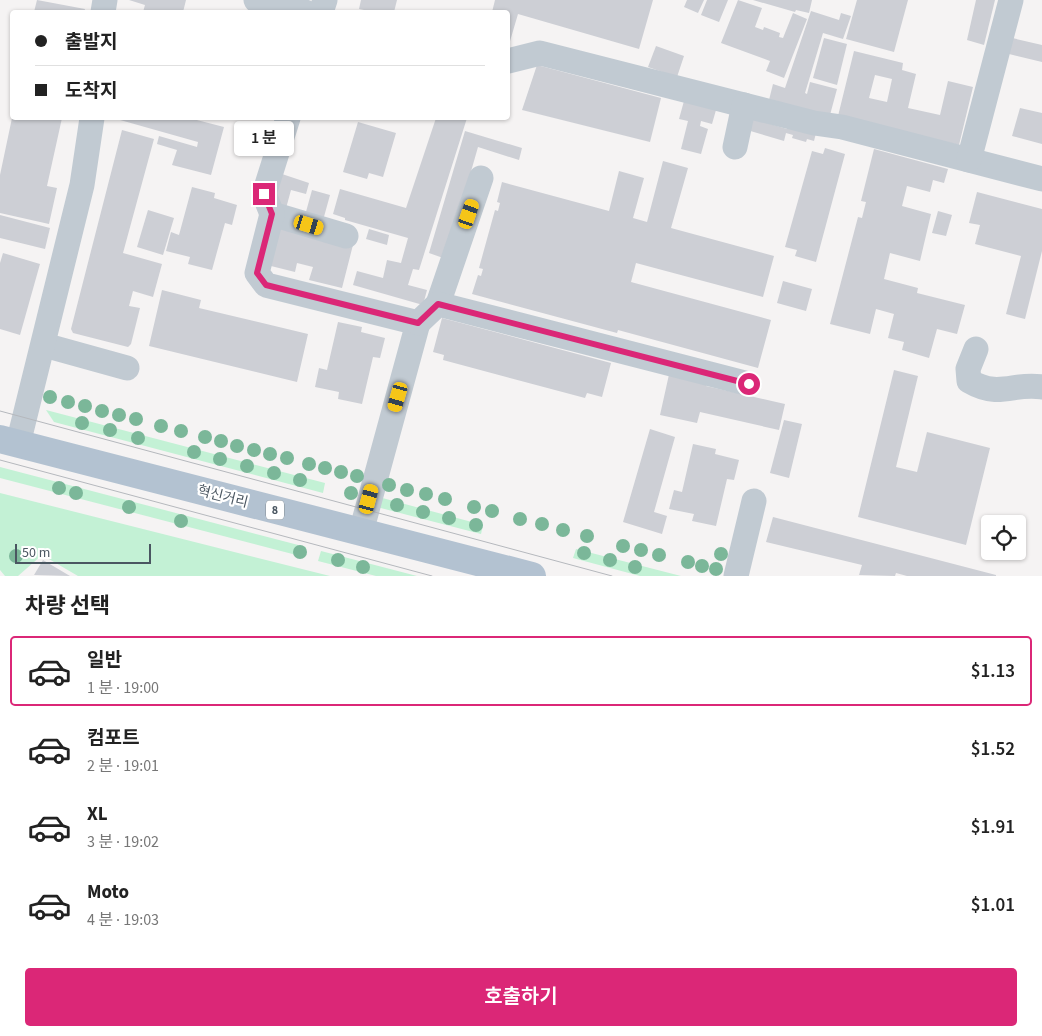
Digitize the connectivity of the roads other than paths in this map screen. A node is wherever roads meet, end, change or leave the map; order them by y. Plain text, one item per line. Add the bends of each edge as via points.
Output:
1 (256, 0) edge
2 (1011, 0) edge
3 (297, 10) edge
4 (510, 60) edge
5 (744, 105) junction
6 (92, 120) edge
7 (287, 120) edge
8 (735, 147) dead end
9 (969, 160) junction
10 (481, 178) dead end
11 (1042, 179) edge
12 (272, 214) junction
13 (346, 236) dead end
14 (438, 304) junction
15 (418, 323) junction
16 (44, 346) junction
17 (976, 350) dead end
18 (127, 368) dead end
19 (749, 384) dead end
20 (1042, 387) edge
21 (9, 442) edge
22 (754, 501) dead end
23 (361, 532) junction
24 (532, 576) edge
25 (736, 576) edge

1 - 3 street
2 - 9 street
4 - 5 street via 540,53
5 - 8 street
5 - 9 street
6 - 16 street via 82,185
7 - 12 street via 264,194
9 - 11 street
10 - 14 street
12 - 13 street
12 - 15 street via 257,273 266,285
14 - 15 street
14 - 19 street
15 - 23 street
16 - 18 street
16 - 21 street
17 - 20 street via 968,369 969,381 983,389
21 - 23 main road, 혁신거리 / 8
22 - 25 street
23 - 24 main road, 혁신거리 / 8

